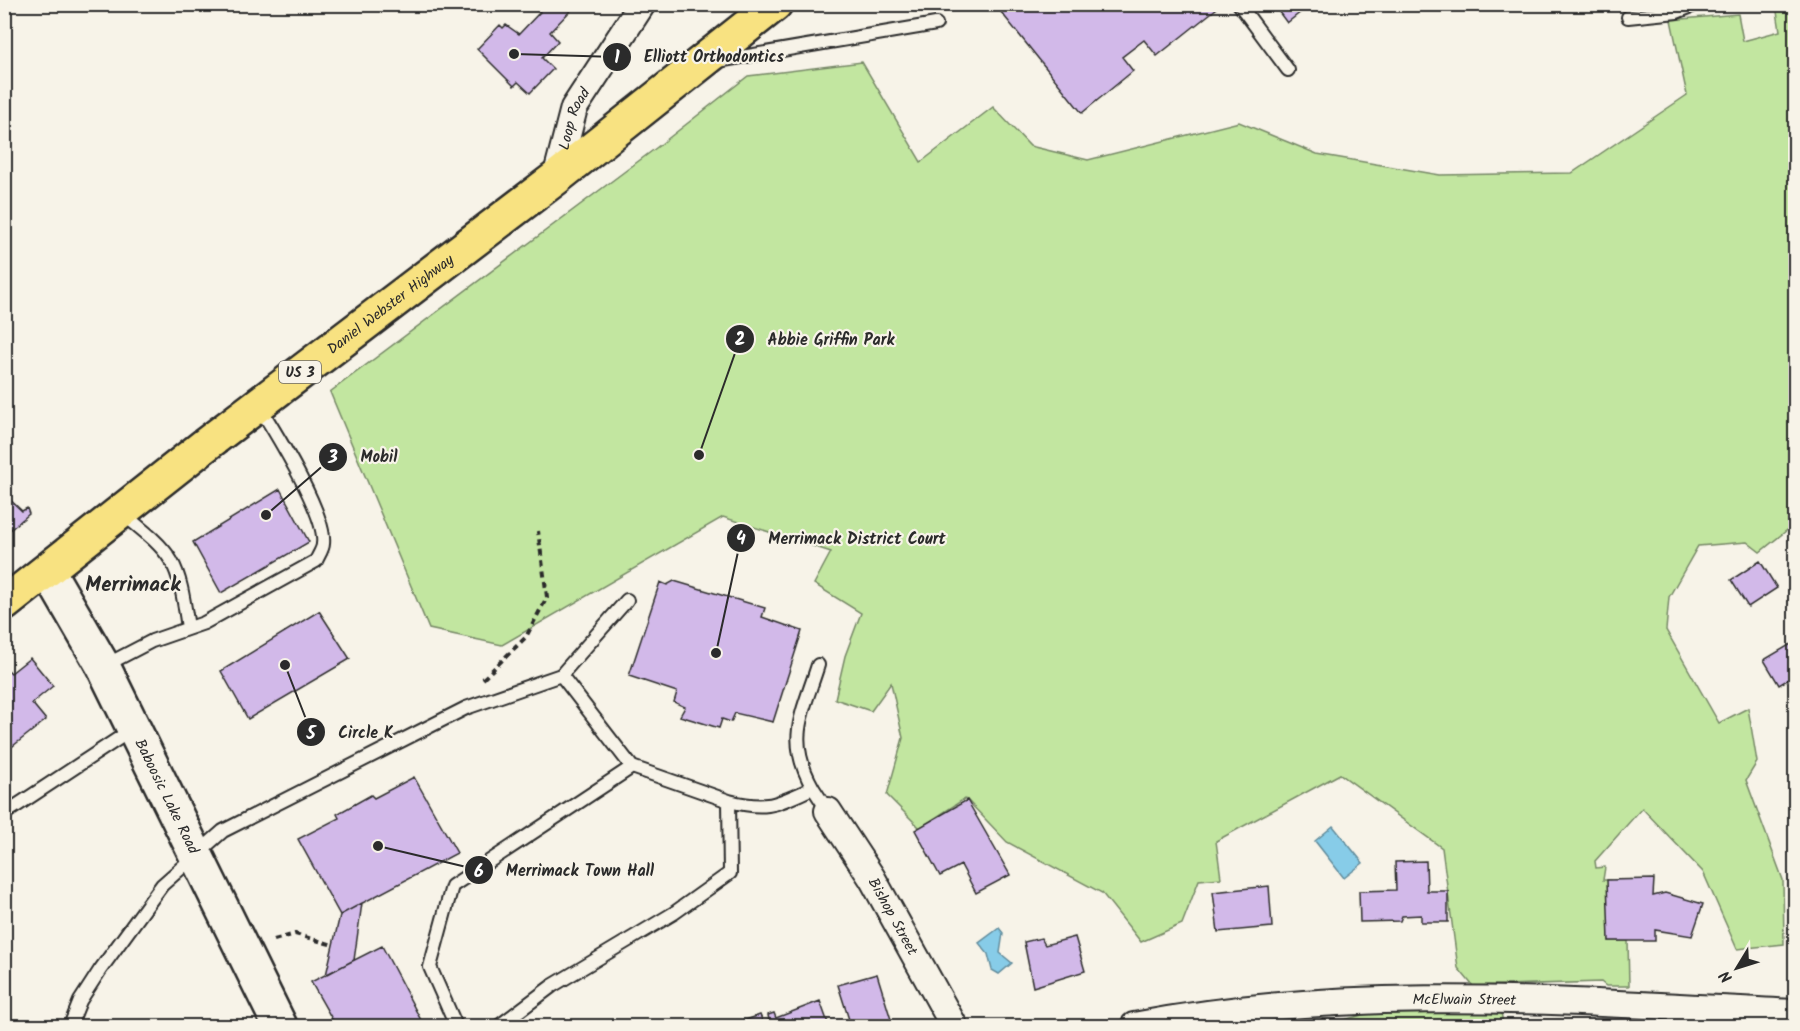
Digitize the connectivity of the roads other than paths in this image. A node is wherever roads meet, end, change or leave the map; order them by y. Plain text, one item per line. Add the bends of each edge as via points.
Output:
1 (642, 4) edge
2 (775, 4) edge
3 (1239, 4) edge
4 (1697, 4) edge
5 (1628, 17) dead end
6 (936, 24) dead end
7 (699, 64) junction
8 (1288, 70) dead end
9 (556, 178) junction
10 (258, 404) junction
11 (121, 512) junction
12 (48, 571) junction
13 (627, 600) dead end
14 (4, 604) edge
15 (188, 628) junction
16 (818, 664) dead end
17 (103, 666) junction
18 (561, 675) junction
19 (134, 728) junction
20 (632, 767) junction
21 (813, 788) junction
22 (729, 801) junction
23 (828, 811) joint
24 (4, 814) edge
25 (196, 854) junction
26 (1796, 1013) edge
27 (1210, 1020) edge
28 (70, 1026) edge
29 (280, 1026) edge
30 (456, 1026) edge
31 (500, 1026) edge
32 (954, 1026) edge
33 (1134, 1026) edge

1 - 9 street, Loop Road via 574,108
2 - 7 main road, Daniel Webster Highway / US 3
3 - 8 lane
4 - 5 lane via 1677,12
6 - 7 lane
7 - 9 main road, Daniel Webster Highway / US 3
9 - 10 main road, Daniel Webster Highway / US 3
10 - 11 main road, Daniel Webster Highway / US 3
10 - 15 lane via 290,454 320,523 323,544 316,561
11 - 12 main road, Daniel Webster Highway / US 3
11 - 15 lane via 174,561
12 - 14 main road, Daniel Webster Highway / US 3
12 - 17 street, Baboosic Lake Road
13 - 18 lane
15 - 17 lane
16 - 21 lane via 796,733 798,755
17 - 19 street, Baboosic Lake Road
18 - 20 lane
18 - 25 lane via 466,708 223,831
19 - 24 lane
19 - 25 street, Baboosic Lake Road
20 - 22 lane
20 - 30 lane via 452,886 430,967
21 - 22 lane via 756,808
21 - 23 lane
22 - 31 lane via 730,873 674,913 552,986
23 - 32 street, Bishop Street via 872,878
25 - 28 lane via 162,885 127,932 80,1001
25 - 29 street, Baboosic Lake Road
26 - 27 street, McElwain Street via 1428,997 1295,1005
27 - 33 street, McElwain Street

